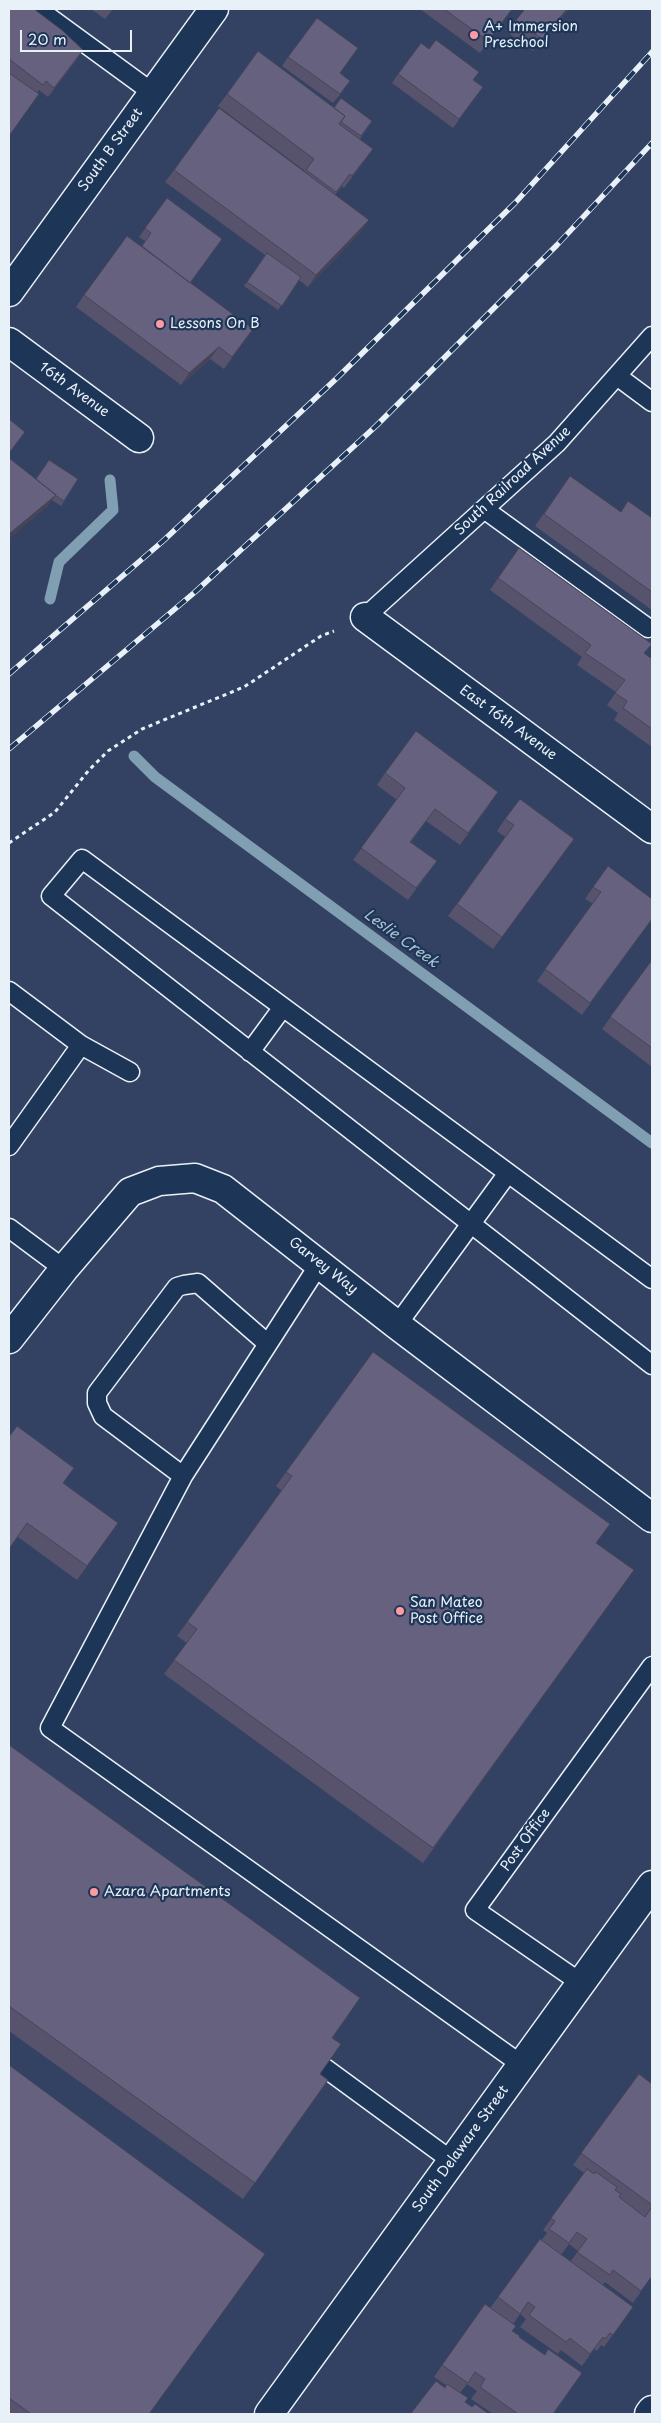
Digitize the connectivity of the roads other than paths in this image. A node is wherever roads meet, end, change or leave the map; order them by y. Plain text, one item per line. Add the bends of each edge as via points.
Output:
1 (38, 9) edge
2 (214, 9) edge
3 (153, 93) junction
4 (9, 292) edge
5 (652, 336) edge
6 (9, 342) edge
7 (617, 376) junction
8 (652, 402) edge
9 (139, 438) dead end
10 (484, 509) junction
11 (364, 617) joint
12 (648, 628) dead end
13 (652, 829) edge
14 (9, 991) edge
15 (283, 1007) junction
16 (81, 1044) junction
17 (250, 1052) junction
18 (130, 1072) dead end
19 (9, 1146) edge
20 (508, 1173) junction
21 (471, 1224) junction
22 (9, 1228) edge
23 (320, 1263) junction
24 (64, 1269) junction
25 (652, 1279) edge
26 (397, 1325) junction
27 (9, 1340) edge
28 (268, 1344) junction
29 (652, 1365) edge
30 (183, 1476) junction
31 (652, 1518) edge
32 (652, 1666) edge
33 (652, 1884) edge
34 (581, 1983) junction
35 (522, 2065) junction
36 (325, 2068) edge
37 (452, 2161) junction
38 (652, 2410) edge
39 (269, 2414) edge
40 (650, 2414) edge

1 - 3 lane
2 - 3 street, South B Street
3 - 4 street, South B Street
5 - 7 lane, South Railroad Avenue
6 - 9 street, 16th Avenue
7 - 8 lane
7 - 10 lane, South Railroad Avenue via 557,443
10 - 11 lane, South Railroad Avenue
10 - 12 lane
11 - 13 street, East 16th Avenue
14 - 16 lane
15 - 17 lane
15 - 17 lane via 82,859 51,896
15 - 20 lane
16 - 18 lane
16 - 19 lane
17 - 21 lane
20 - 21 lane
20 - 25 lane
21 - 26 lane
21 - 29 lane
22 - 24 lane
23 - 24 street, Garvey Way via 224,1188 195,1178 159,1182 130,1192
23 - 26 street, Garvey Way
23 - 28 lane
24 - 27 street, Garvey Way
26 - 31 street, Garvey Way
28 - 30 lane
28 - 30 lane via 198,1283 177,1287 97,1393 97,1403 103,1416
30 - 35 lane via 50,1728
32 - 34 lane, Post Office via 475,1910
33 - 34 street, South Delaware Street
34 - 35 street, South Delaware Street
35 - 37 street, South Delaware Street
36 - 37 lane
37 - 39 street, South Delaware Street
38 - 40 street

